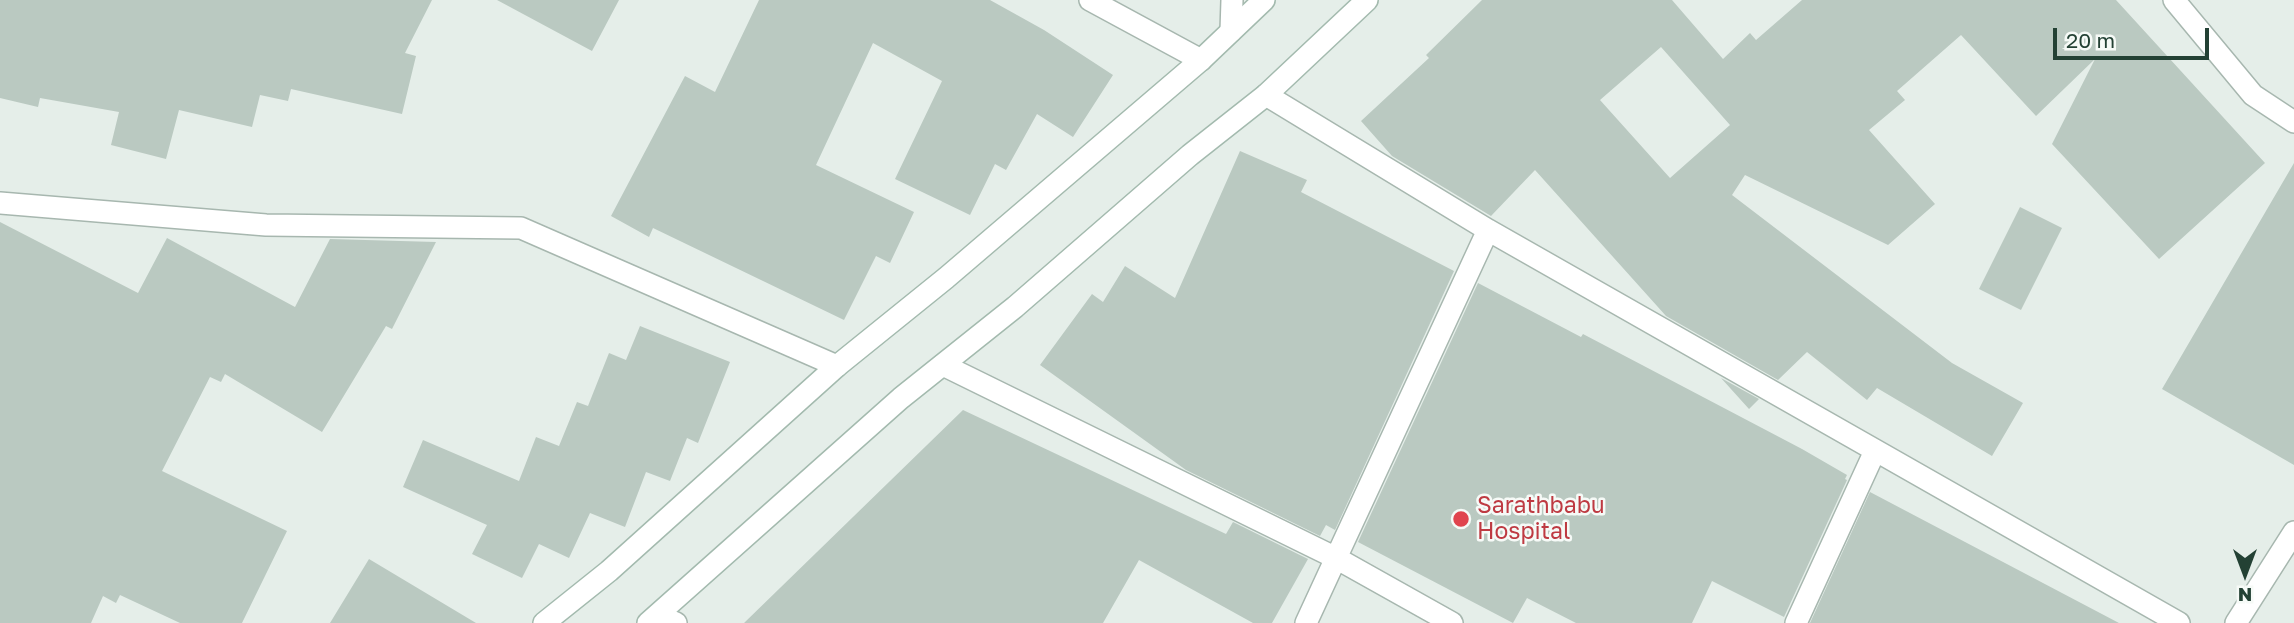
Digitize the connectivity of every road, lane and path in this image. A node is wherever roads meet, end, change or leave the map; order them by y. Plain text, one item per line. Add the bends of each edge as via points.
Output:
1 (1090, 0) edge
2 (1232, 0) edge
3 (1264, 0) edge
4 (1367, 0) edge
5 (2174, 0) edge
6 (1231, 31) junction
7 (1200, 60) junction
8 (1266, 95) junction
9 (2294, 122) edge
10 (0, 202) edge
11 (1488, 230) junction
12 (943, 365) junction
13 (837, 366) junction
14 (1875, 451) junction
15 (2294, 532) edge
16 (1336, 558) junction
17 (661, 620) edge
18 (544, 623) edge
19 (1306, 623) edge
20 (1452, 623) edge
21 (1796, 623) edge
22 (2179, 623) edge
23 (2236, 623) edge

1 - 7 street
2 - 6 street
3 - 6 street
4 - 8 street
5 - 9 street via 2253,95
6 - 7 street
7 - 13 street
8 - 11 street
8 - 12 street
10 - 13 street via 266,225 521,228
11 - 14 street
11 - 16 street
12 - 16 street
12 - 17 street via 901,398
13 - 18 street via 609,571
14 - 21 street
14 - 22 street
15 - 23 street
16 - 19 street
16 - 20 street

